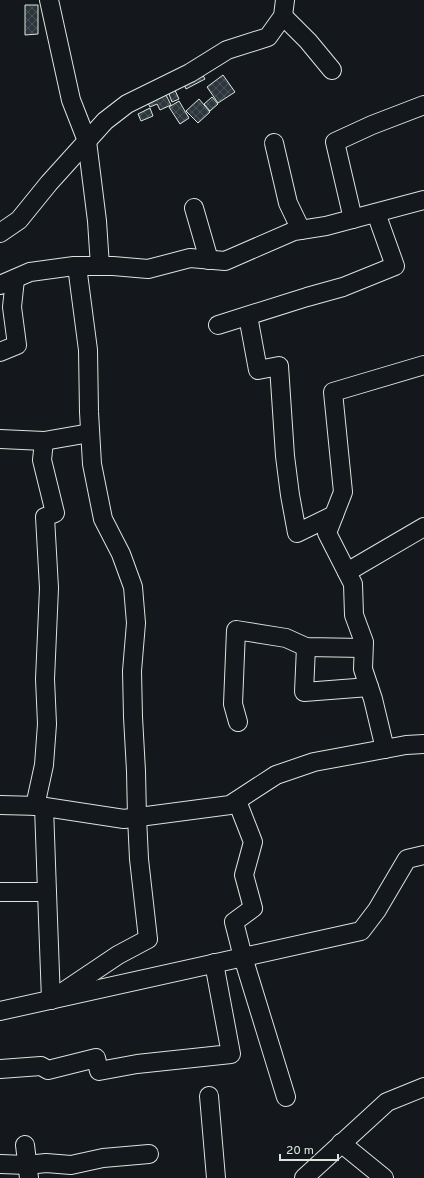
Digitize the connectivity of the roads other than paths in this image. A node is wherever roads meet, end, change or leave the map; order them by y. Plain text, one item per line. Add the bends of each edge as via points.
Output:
1 (49, 0) edge
2 (284, 8) edge
3 (332, 70) dead end
4 (424, 105) edge
5 (87, 141) junction
6 (274, 144) dead end
7 (424, 200) edge
8 (194, 208) dead end
9 (376, 213) junction
10 (353, 219) junction
11 (301, 230) junction
12 (0, 233) edge
13 (209, 260) junction
14 (77, 266) junction
15 (100, 266) junction
16 (8, 282) edge
17 (248, 316) junction
18 (218, 325) dead end
19 (0, 352) edge
20 (424, 365) edge
21 (90, 433) junction
22 (0, 439) edge
23 (44, 441) junction
24 (334, 515) junction
25 (424, 526) edge
26 (347, 572) junction
27 (306, 647) junction
28 (363, 648) junction
29 (369, 687) junction
30 (238, 722) dead end
31 (424, 744) edge
32 (385, 749) junction
33 (237, 801) junction
34 (0, 805) edge
35 (39, 806) junction
36 (137, 817) junction
37 (424, 855) edge
38 (0, 892) edge
39 (47, 892) junction
40 (243, 957) junction
41 (214, 963) junction
42 (51, 1000) junction
43 (0, 1011) edge
44 (0, 1069) edge
45 (424, 1087) edge
46 (209, 1096) dead end
47 (286, 1097) dead end
48 (341, 1143) junction
49 (25, 1145) dead end
50 (149, 1154) dead end
51 (0, 1164) edge
52 (28, 1172) edge
53 (216, 1178) edge
54 (304, 1178) edge
55 (384, 1178) edge

1 - 5 street via 71,100
2 - 3 street
2 - 5 street via 268,37 227,50 190,74 127,104
4 - 10 street via 335,142
5 - 12 street via 19,220
5 - 15 street
6 - 11 street via 288,203
7 - 9 street
8 - 13 street
9 - 10 street
9 - 17 street via 395,266 343,287
10 - 11 street
11 - 13 street via 294,230 225,261
13 - 15 street via 190,258 148,269
14 - 15 street
14 - 16 street via 30,272
14 - 21 street via 88,350
16 - 19 street via 17,345
17 - 18 street
17 - 24 street via 258,370 280,366 285,456 297,533
20 - 24 street via 333,392 343,492
21 - 23 street
21 - 36 street via 92,464 103,519 121,554 133,587 136,623 132,694
22 - 23 street
23 - 35 street via 42,460 55,513 45,517 49,588 45,680 47,724
24 - 26 street via 327,533
25 - 26 street
26 - 28 street via 353,584 354,615 364,642
27 - 28 street
27 - 29 street via 304,692
27 - 30 street via 286,638 236,630 233,704
28 - 29 street via 363,669
29 - 32 street
31 - 32 street
32 - 33 street via 314,762 276,775
33 - 36 street via 230,805
33 - 40 street via 253,842 244,874 253,908 234,922
34 - 35 street
35 - 36 street via 124,819
35 - 39 street
36 - 42 street via 148,939 118,955
37 - 40 street via 407,859 377,910 361,931
38 - 39 street
39 - 42 street
40 - 41 street
40 - 47 street
41 - 42 street
41 - 44 street via 231,1054 137,1064 99,1071 96,1058 48,1070 41,1066
42 - 43 street
45 - 48 street via 387,1102
46 - 53 street
48 - 54 street
48 - 55 street
49 - 52 street
50 - 52 street via 103,1158 71,1166 46,1163
51 - 52 street

